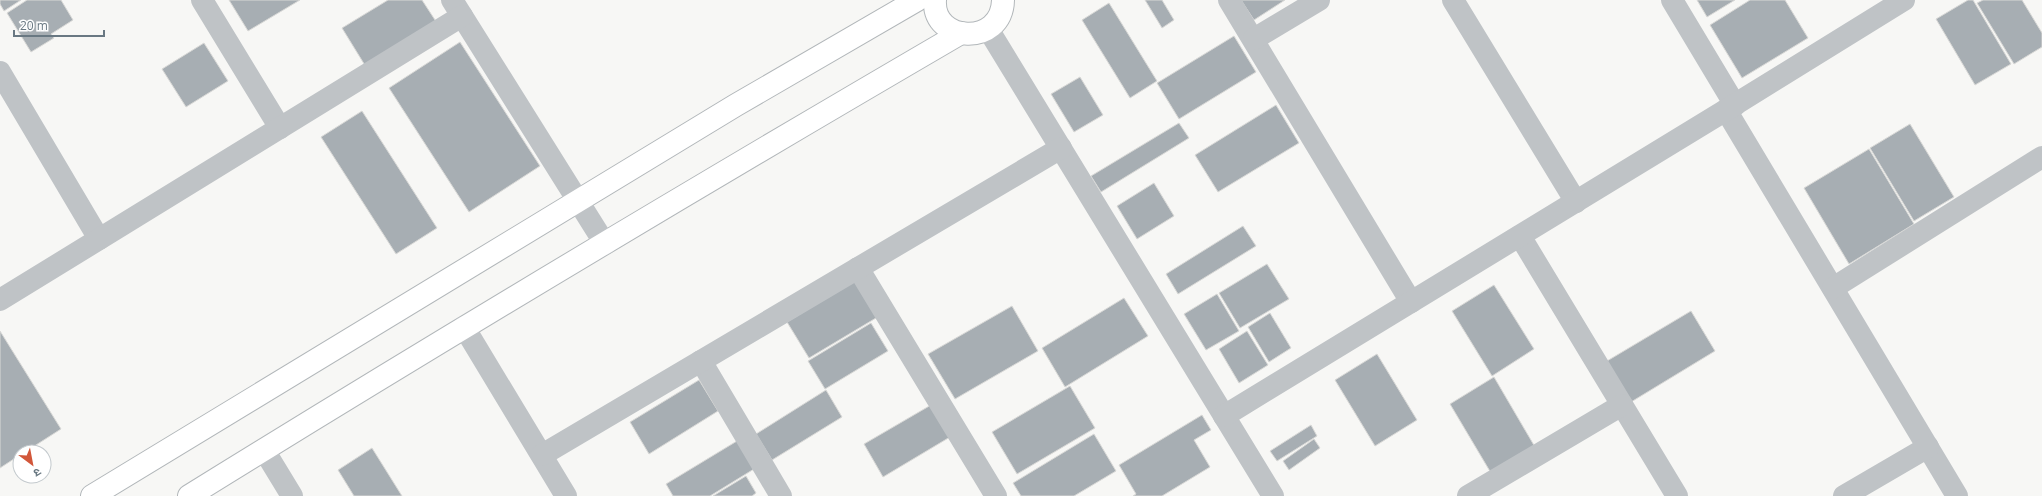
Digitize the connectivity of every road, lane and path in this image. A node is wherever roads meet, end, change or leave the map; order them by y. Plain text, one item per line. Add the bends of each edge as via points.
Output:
1 (202, 0) edge
2 (917, 0) edge
3 (935, 0) edge
4 (1229, 0) edge
5 (1319, 0) edge
6 (1453, 0) edge
7 (1672, 0) edge
8 (1904, 0) edge
9 (1007, 2) edge
10 (457, 8) edge
11 (988, 29) junction
12 (961, 33) junction
13 (1254, 39) junction
14 (0, 72) edge
15 (1731, 108) junction
16 (280, 128) junction
17 (1060, 148) junction
18 (2042, 157) edge
19 (578, 201) junction
20 (1576, 202) junction
21 (1520, 236) junction
22 (100, 239) junction
23 (605, 244) junction
24 (858, 268) junction
25 (1833, 288) junction
26 (0, 300) edge
27 (1411, 302) junction
28 (464, 327) junction
29 (700, 361) junction
30 (1622, 405) junction
31 (1224, 416) junction
32 (1928, 447) junction
33 (264, 450) junction
34 (542, 455) junction
35 (1498, 488) edge
36 (92, 496) edge
37 (189, 496) edge
38 (292, 496) edge
39 (566, 496) edge
40 (780, 496) edge
41 (996, 496) edge
42 (1273, 496) edge
43 (1468, 496) edge
44 (1677, 496) edge
45 (1844, 496) edge
46 (1958, 496) edge

1 - 16 street
2 - 19 main road
3 - 12 main road via 934,6 940,20 949,28
4 - 13 street
5 - 13 street
6 - 20 street
7 - 15 street
8 - 15 street
9 - 11 main road via 997,20
10 - 16 street
10 - 19 street
11 - 12 main road via 975,34
11 - 17 street
12 - 23 main road
13 - 27 street
14 - 22 street
15 - 20 street
15 - 25 street
16 - 22 street
17 - 24 street
17 - 31 street
18 - 25 street
19 - 23 street
19 - 36 main road
20 - 21 street
21 - 27 street
21 - 30 street
22 - 26 street
23 - 28 main road
24 - 29 street
24 - 41 street
25 - 32 street
27 - 31 street
28 - 33 main road
28 - 34 street
29 - 34 street
29 - 40 street
30 - 35 street
30 - 44 street
31 - 42 street
32 - 45 street
32 - 46 street
33 - 37 main road
33 - 38 street
34 - 39 street
35 - 43 street

